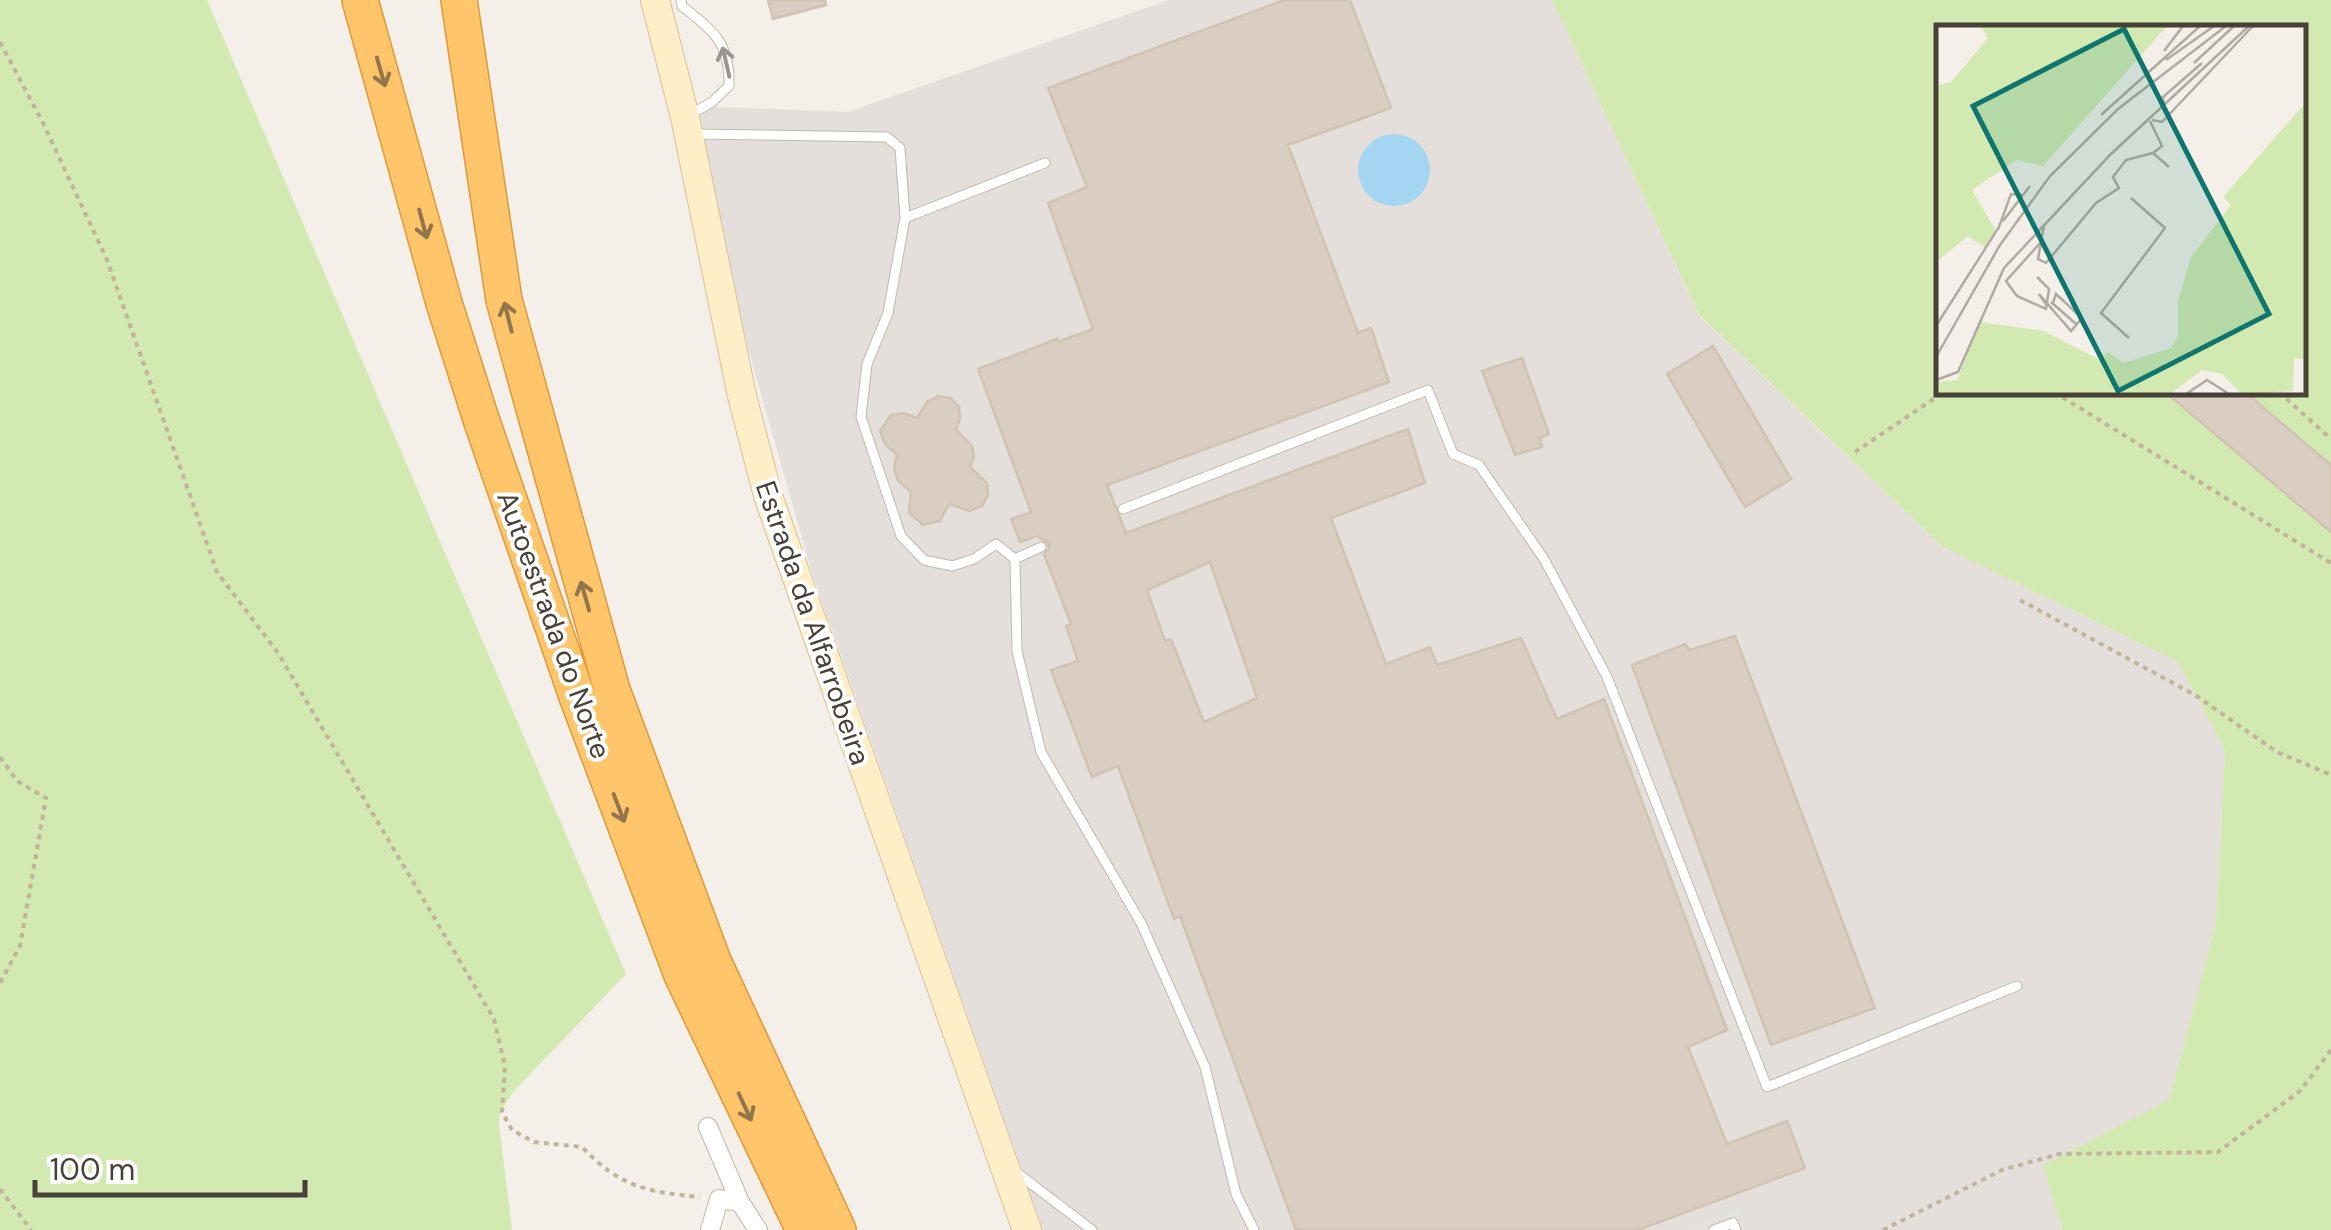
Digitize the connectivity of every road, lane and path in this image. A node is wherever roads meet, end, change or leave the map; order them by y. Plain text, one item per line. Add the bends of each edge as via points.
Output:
1 (360, 0) edge
2 (459, 0) edge
3 (655, 0) edge
4 (680, 0) edge
5 (0, 42) edge
6 (687, 126) junction
7 (1045, 163) dead end
8 (905, 218) junction
9 (1940, 395) edge
10 (2059, 395) edge
11 (2283, 395) edge
12 (2331, 439) edge
13 (1855, 452) dead end
14 (1123, 509) dead end
15 (1041, 546) dead end
16 (1015, 558) junction
17 (2331, 563) edge
18 (2020, 600) dead end
19 (0, 757) edge
20 (2331, 775) edge
21 (0, 983) edge
22 (2017, 986) dead end
23 (2331, 1050) edge
24 (708, 1126) dead end
25 (1002, 1162) junction
26 (0, 1189) edge
27 (719, 1199) junction
28 (740, 1202) junction
29 (31, 1230) edge
30 (710, 1230) edge
31 (758, 1230) edge
32 (804, 1230) edge
33 (838, 1230) edge
34 (1027, 1230) edge
35 (1092, 1230) edge
36 (1254, 1230) edge
37 (1714, 1230) edge
38 (1736, 1230) edge
39 (1883, 1230) edge

1 -> 32 highway, Autoestrada do Norte via 444,303 578,699 682,974
33 -> 2 highway, Autoestrada do Norte via 713,961 612,690 504,300
3 - 6 main road, Estrada da Alfarrobeira
6 -> 4 lane via 730,86 730,61 718,38
5 - 27 path via 107,260 217,572 278,653 494,1019 504,1066 502,1112 512,1130 534,1142 582,1147 601,1167 649,1192
6 - 8 lane via 887,137 900,148
6 - 25 main road, Estrada da Alfarrobeira via 768,496
7 - 8 lane
8 - 16 lane via 888,313 868,364 862,418 901,536 924,560 952,566 996,544
9 - 13 path
10 - 17 path
11 - 12 path
14 - 22 lane via 1428,390 1452,454 1479,464 1544,560 1607,677 1767,1087
15 - 16 lane
16 - 36 lane via 1017,651 1041,752 1141,924 1181,1013 1205,1067 1236,1194
18 - 20 path via 2195,695 2276,752
19 - 21 path via 17,781 46,798 20,946
23 - 39 path via 2300,1091 2218,1152 2059,1154 2002,1170
24 - 28 street
25 - 34 main road, Estrada da Alfarrobeira
25 - 35 lane
26 - 29 path
27 - 28 street
27 - 30 street
28 - 31 street
37 - 38 lane via 1733,1222

